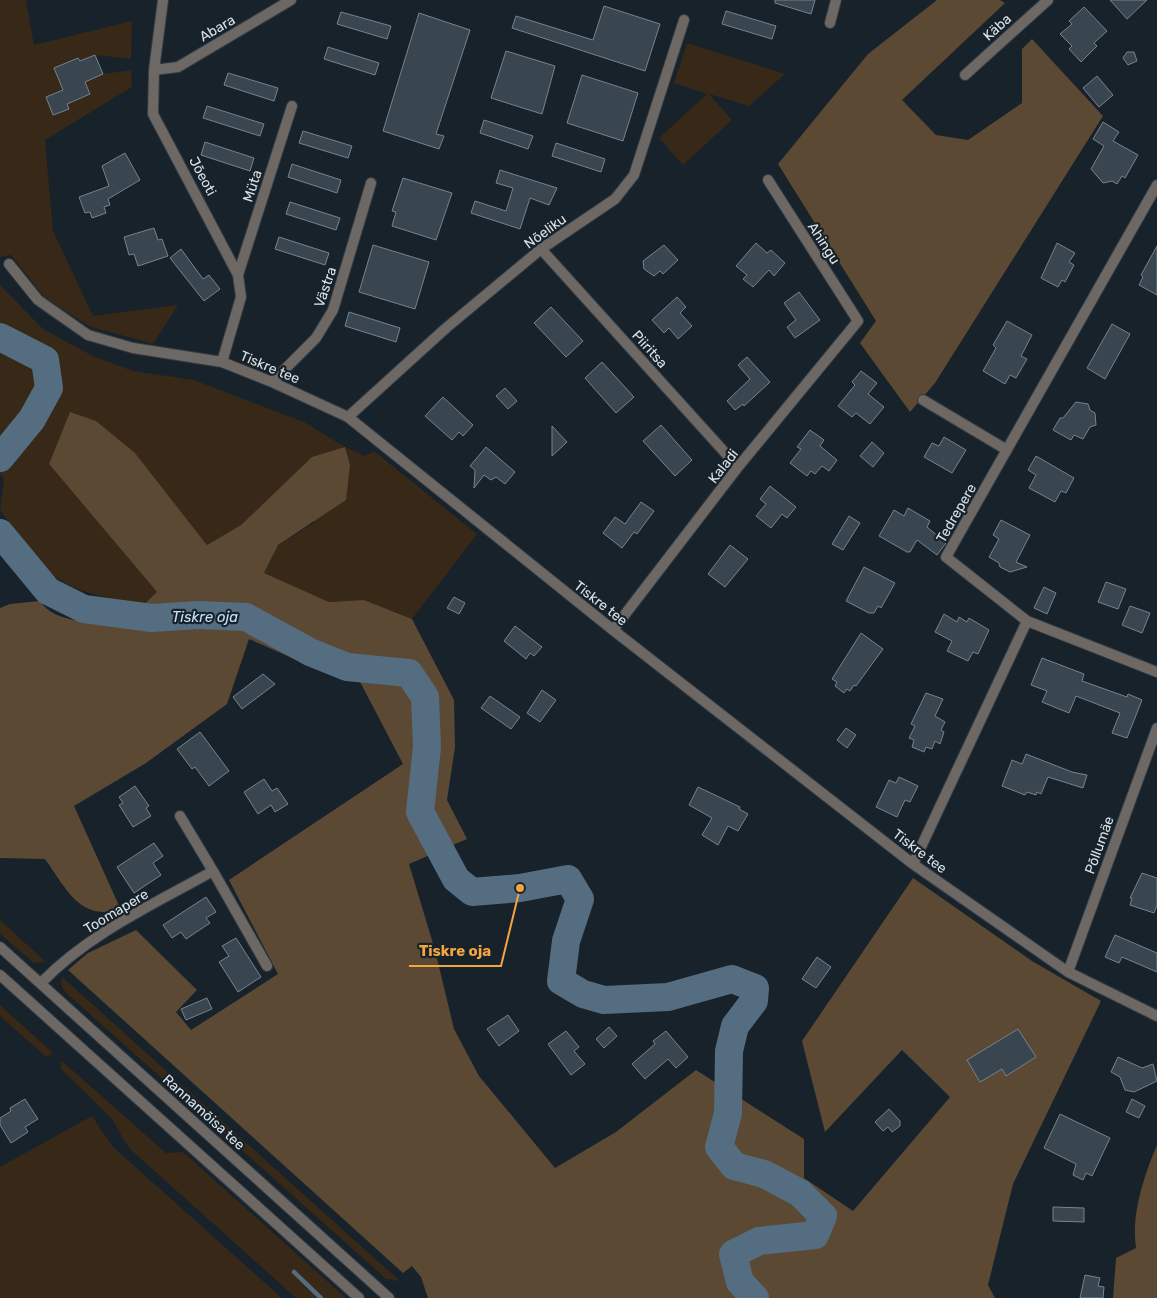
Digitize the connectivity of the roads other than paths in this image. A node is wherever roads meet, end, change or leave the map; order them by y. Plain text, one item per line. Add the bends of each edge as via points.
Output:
1 (163, 0) edge
2 (291, 0) edge
3 (836, 0) edge
4 (1048, 0) edge
5 (684, 20) dead end
6 (830, 23) dead end
7 (154, 70) junction
8 (965, 75) dead end
9 (292, 106) dead end
10 (768, 180) dead end
11 (371, 183) dead end
12 (1157, 185) edge
13 (542, 249) junction
14 (9, 264) dead end
15 (238, 275) junction
16 (858, 321) joint
17 (222, 362) junction
18 (272, 382) junction
19 (923, 400) dead end
20 (348, 417) junction
21 (1007, 450) junction
22 (738, 468) junction
23 (1027, 621) junction
24 (613, 630) junction
25 (1157, 672) edge
26 (1157, 728) edge
27 (180, 816) dead end
28 (913, 864) junction
29 (213, 871) junction
30 (0, 947) edge
31 (267, 966) dead end
32 (1068, 972) junction
33 (0, 975) edge
34 (41, 984) junction
35 (1157, 1016) edge
36 (359, 1298) edge
37 (389, 1298) edge

1 - 7 street, Jõeoti
2 - 7 street, Abara via 178,67
3 - 6 street
4 - 8 street, Käba
5 - 13 street, Nõeliku via 634,175 615,199
7 - 15 street, Jõeoti via 153,114
9 - 15 street, Müta
10 - 16 street, Ahingu
11 - 18 street, Västra via 333,310 316,338
12 - 21 street, Tedrepere
13 - 20 street, Nõeliku via 446,328
13 - 22 street, Piiritsa
14 - 17 street, Tiskre tee via 38,300 88,334 133,348
15 - 17 street, Jõeoti via 240,297
16 - 22 street, Kaladi
17 - 18 street, Tiskre tee
18 - 20 street, Tiskre tee
19 - 21 street
20 - 24 street, Tiskre tee
21 - 23 street, Tedrepere via 946,557
22 - 24 street, Kaladi
23 - 25 street
23 - 28 street
24 - 28 street, Tiskre tee
26 - 32 street, Põllumäe
27 - 29 street
28 - 32 street, Tiskre tee
29 - 31 street
29 - 34 street, Toomapere via 142,910 76,952
30 - 34 street, Rannamõisa tee
32 - 35 street, Tiskre tee
33 - 36 street
34 - 37 street, Rannamõisa tee

